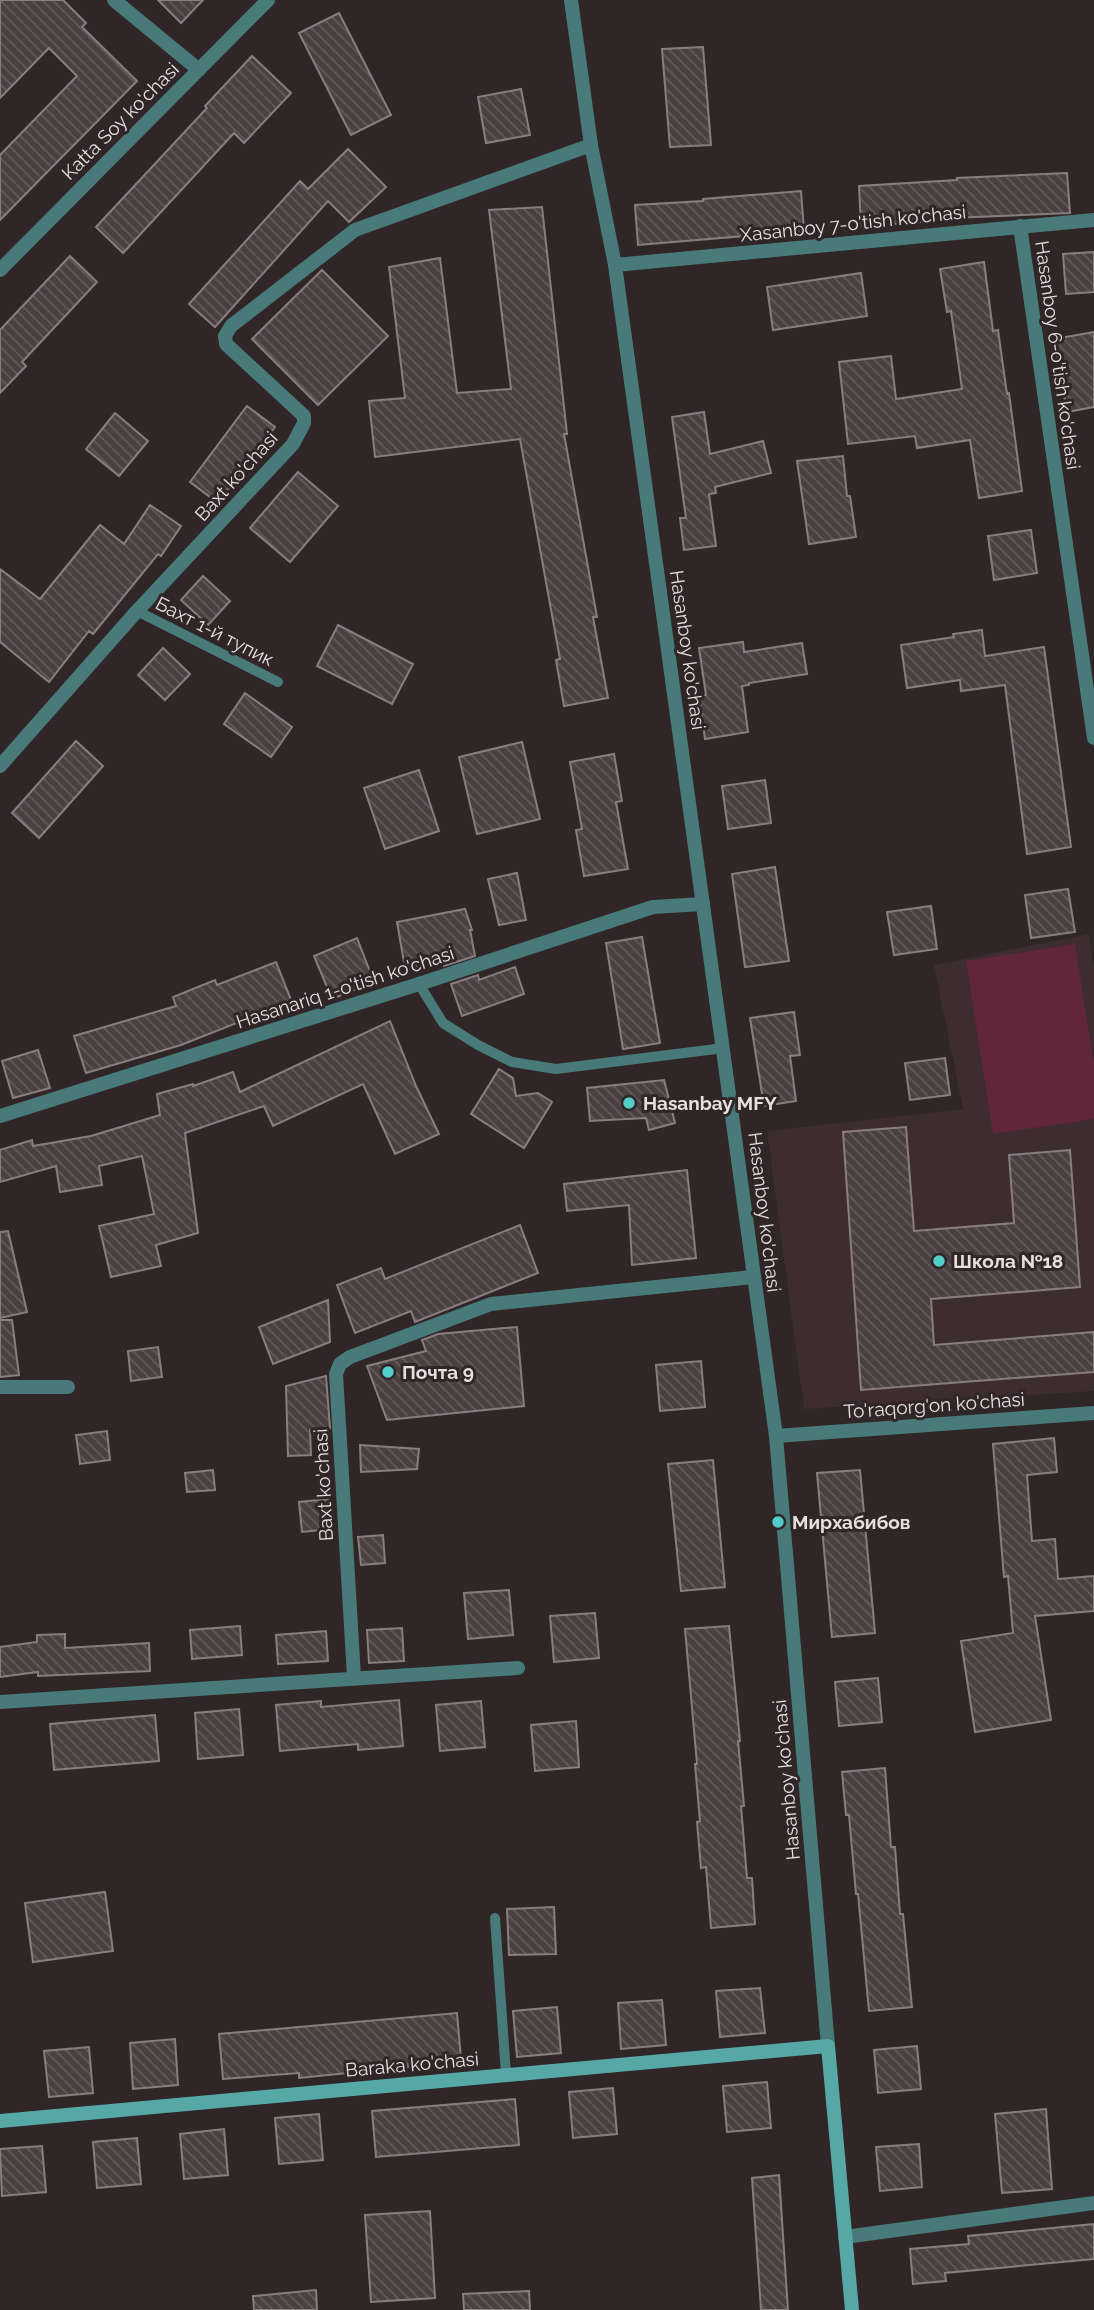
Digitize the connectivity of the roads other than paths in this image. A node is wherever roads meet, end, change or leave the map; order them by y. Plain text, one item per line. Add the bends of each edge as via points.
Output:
1 (114, 0) edge
2 (268, 0) edge
3 (571, 0) edge
4 (199, 70) junction
5 (591, 145) junction
6 (1094, 220) edge
7 (1020, 226) junction
8 (615, 265) junction
9 (0, 270) edge
10 (137, 611) junction
11 (278, 682) dead end
12 (1094, 738) edge
13 (0, 766) edge
14 (703, 904) junction
15 (419, 984) junction
16 (724, 1048) junction
17 (0, 1115) edge
18 (753, 1278) junction
19 (0, 1387) edge
20 (68, 1387) dead end
21 (1094, 1413) edge
22 (776, 1436) junction
23 (518, 1668) dead end
24 (354, 1677) junction
25 (0, 1702) edge
26 (495, 1918) dead end
27 (828, 2046) junction
28 (506, 2074) junction
29 (0, 2121) edge
30 (1094, 2203) edge
31 (845, 2237) junction
32 (852, 2310) edge

1 - 4 street
2 - 4 street, Katta Soy ko'chasi
3 - 5 street, Hasanboy ko'chasi
4 - 9 street, Katta Soy ko'chasi
5 - 8 street, Hasanboy ko'chasi
5 - 10 street, Baxt ko'chasi via 355,230 231,326 226,344 304,416 304,423 293,444
6 - 7 street, Xasanboy 7-o'tish ko'chasi
7 - 8 street, Xasanboy 7-o'tish ko'chasi
7 - 12 street, Hasanboy 6-o'tish ko'chasi
8 - 14 street, Hasanboy ko'chasi
10 - 11 lane, Бахт 1-й тупик
10 - 13 street, Baxt ko'chasi
14 - 15 street, Hasanariq 1-o'tish ko'chasi via 653,907
14 - 16 street, Hasanboy ko'chasi
15 - 16 lane via 443,1023 512,1062 556,1069
15 - 17 street, Hasanariq 1-o'tish ko'chasi
16 - 18 street, Hasanboy ko'chasi
18 - 22 street, Hasanboy ko'chasi
18 - 24 street, Baxt ko'chasi via 491,1304 340,1364 336,1374
19 - 20 street
21 - 22 street, To'raqorg'on ko'chasi
22 - 27 street, Hasanboy ko'chasi
23 - 24 street
24 - 25 street
26 - 28 lane
27 - 28 main road, Baraka ko'chasi
27 - 31 main road, Hasanboy ko'chasi
28 - 29 main road, Baraka ko'chasi
30 - 31 street
31 - 32 main road, Hasanboy ko'chasi

